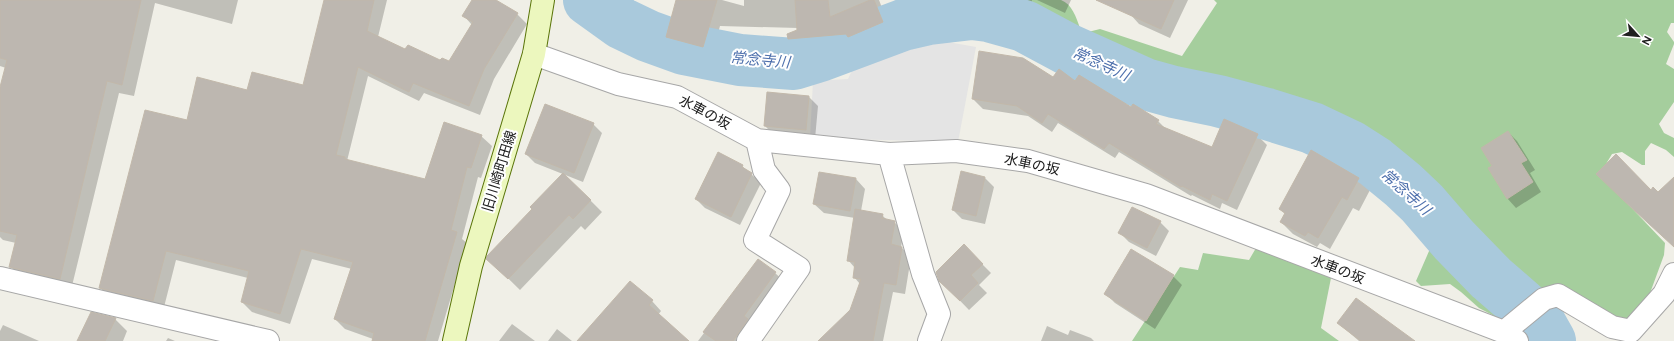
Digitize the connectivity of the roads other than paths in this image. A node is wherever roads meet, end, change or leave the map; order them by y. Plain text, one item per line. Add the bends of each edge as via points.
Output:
1 (542, 0) edge
2 (534, 54) junction
3 (757, 140) junction
4 (889, 154) junction
5 (1674, 274) edge
6 (0, 278) edge
7 (1511, 336) edge
8 (268, 341) edge
9 (454, 341) edge
10 (748, 341) edge
11 (929, 341) edge

1 - 2 main road, 旧川崎町田線
2 - 3 street, 水車の坂 via 618,84 677,97
2 - 9 main road, 旧川崎町田線 via 471,266
3 - 4 street, 水車の坂
3 - 10 street via 764,170 779,190 755,240 799,268
4 - 7 street, 水車の坂 via 956,151 1036,163 1146,195
4 - 11 street via 923,274 939,314
5 - 7 street via 1664,294 1631,331 1612,327 1558,295 1544,299 1525,314
6 - 8 street

